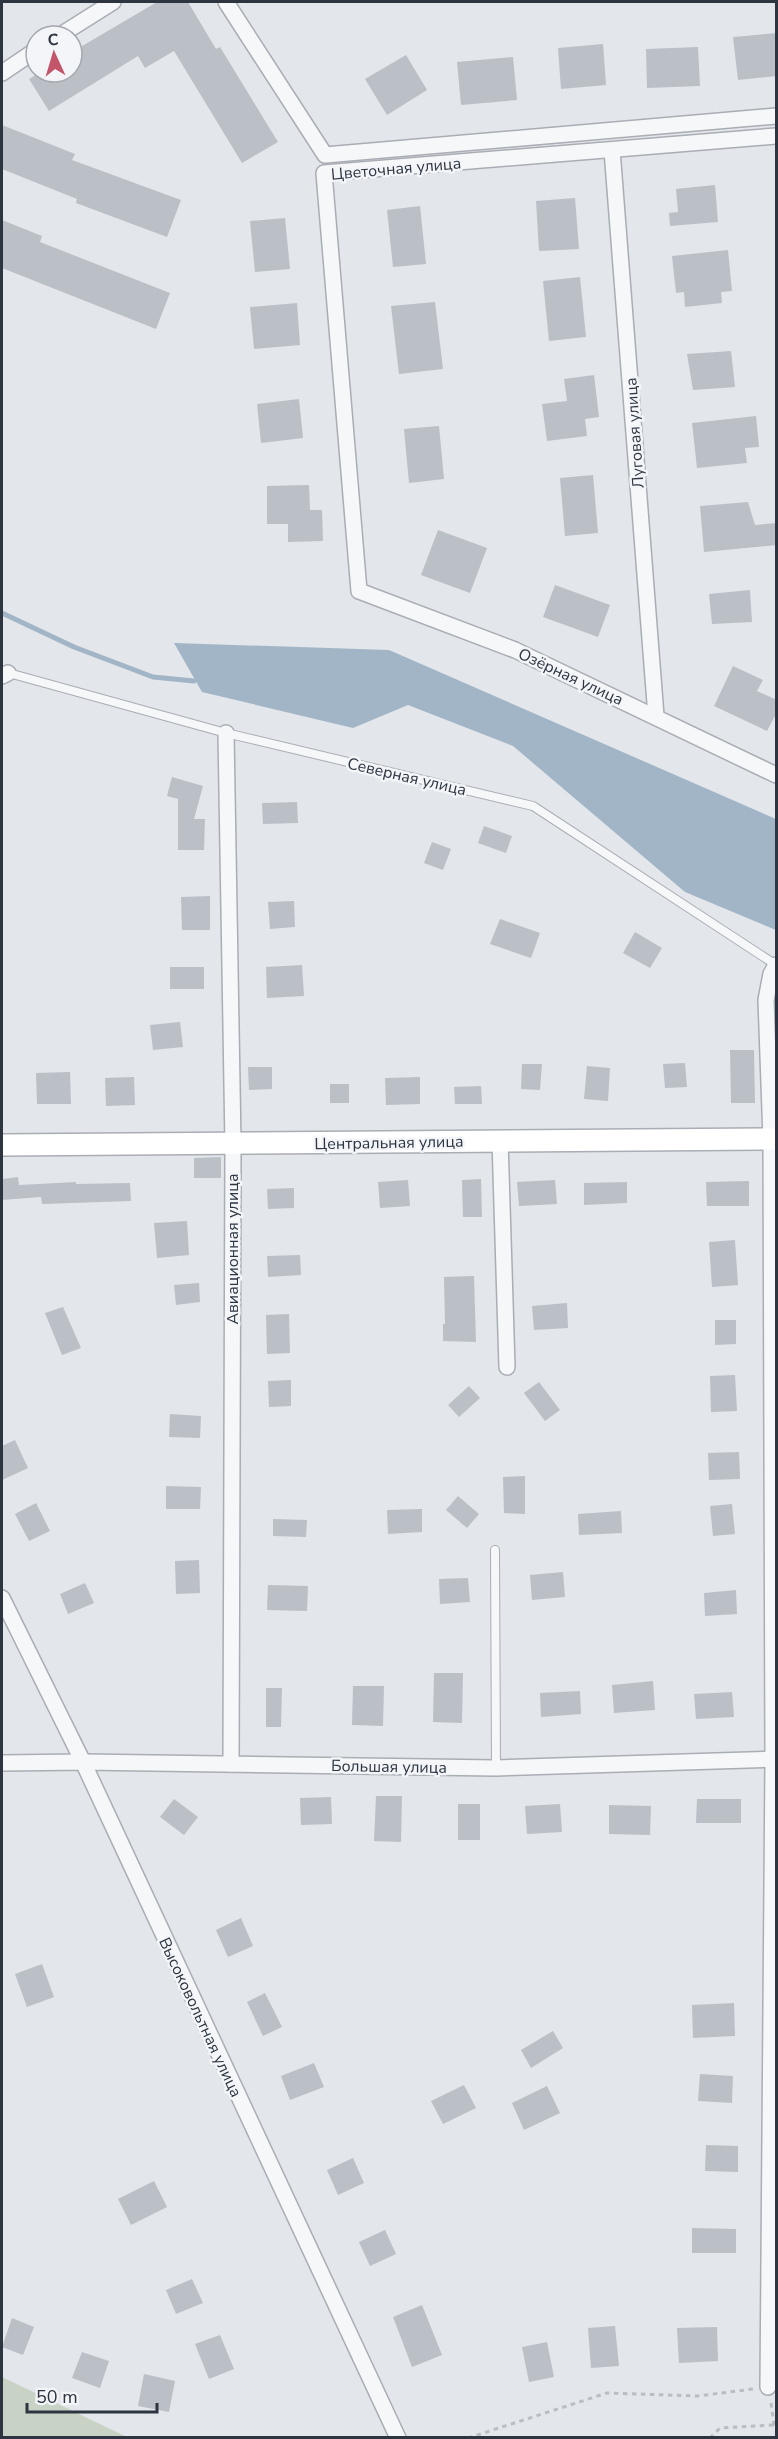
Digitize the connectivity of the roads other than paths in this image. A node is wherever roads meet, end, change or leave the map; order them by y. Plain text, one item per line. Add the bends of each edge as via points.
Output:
1 (113, 2) edge
2 (226, 2) edge
3 (78, 24) edge
4 (24, 58) edge
5 (2, 72) edge
6 (777, 116) edge
7 (777, 136) edge
8 (612, 150) junction
9 (359, 591) joint
10 (4, 673) edge
11 (656, 716) junction
12 (226, 733) junction
13 (777, 775) edge
14 (777, 965) edge
15 (774, 1139) edge
16 (500, 1140) junction
17 (233, 1144) junction
18 (2, 1145) edge
19 (507, 1367) dead end
20 (495, 1550) dead end
21 (2, 1598) edge
22 (775, 1759) edge
23 (82, 1762) junction
24 (2, 1763) edge
25 (231, 1764) junction
26 (496, 1768) junction
27 (768, 2388) road end
28 (398, 2438) edge

1 - 3 street
2 - 6 street via 325,155
4 - 5 street
7 - 8 street, Цветочная улица
8 - 9 street, Цветочная улица via 324,172
8 - 11 street, Луговая улица
9 - 11 street, Озёрная улица via 515,650
10 - 12 lane, Северная улица
11 - 13 street, Озёрная улица
12 - 14 lane, Северная улица via 533,806
12 - 17 street, Авиационная улица
14 - 15 street via 771,974 766,1000
15 - 16 street, Центральная улица
15 - 22 street
16 - 17 street, Центральная улица
16 - 19 street
17 - 18 street, Центральная улица
17 - 25 street, Авиационная улица
20 - 26 lane
21 - 23 street, Высоковольтная улица
22 - 26 street, Большая улица
22 - 27 street
23 - 24 street, Большая улица
23 - 25 street, Большая улица
23 - 28 street, Высоковольтная улица
25 - 26 street, Большая улица

